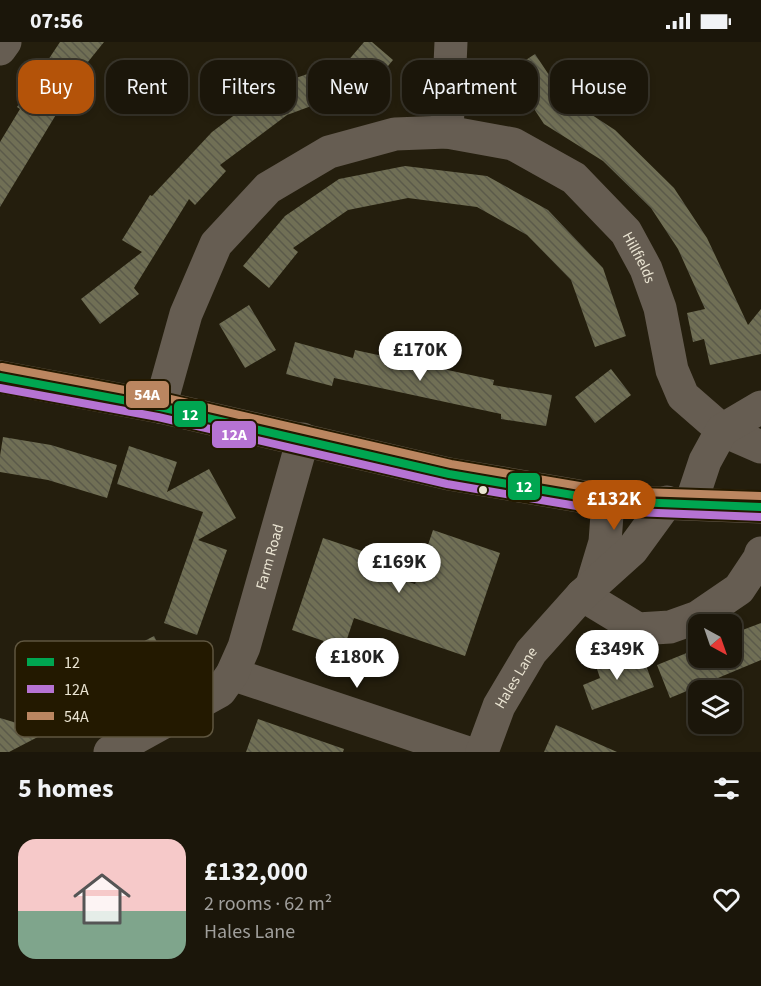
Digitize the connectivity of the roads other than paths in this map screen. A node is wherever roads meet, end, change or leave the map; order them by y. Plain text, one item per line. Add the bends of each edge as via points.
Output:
1 (5, 42) edge
2 (451, 42) edge
3 (0, 49) edge
4 (447, 132) junction
5 (0, 377) edge
6 (160, 406) junction
7 (761, 407) edge
8 (722, 430) junction
9 (303, 439) junction
10 (761, 446) edge
11 (761, 472) edge
12 (608, 501) junction
13 (679, 502) junction
14 (761, 507) edge
15 (761, 553) edge
16 (587, 591) junction
17 (232, 674) junction
18 (213, 695) edge
19 (137, 737) edge
20 (110, 752) edge
21 (465, 752) edge
22 (482, 752) edge

1 - 3 street
2 - 4 street
4 - 6 street, Hillfields via 395,134 329,152 268,188 216,244 186,314
4 - 8 street, Hillfields via 513,144 553,166 574,178 626,232 646,269 660,308 672,370 683,396
5 - 6 main road
6 - 9 main road
7 - 8 street
8 - 10 street, Hillfields
8 - 13 street, Hales Lane
9 - 12 main road via 449,474
9 - 17 street, Farm Road via 244,647
10 - 11 street
12 - 13 main road
12 - 16 street, Hales Lane via 605,542
13 - 14 main road
13 - 16 street, Hales Lane
15 - 16 street via 739,589 698,617 670,627 638,629
16 - 22 street, Hales Lane via 531,652 499,706
17 - 18 street, Farm Road
17 - 21 street
19 - 20 street, Farm Road

